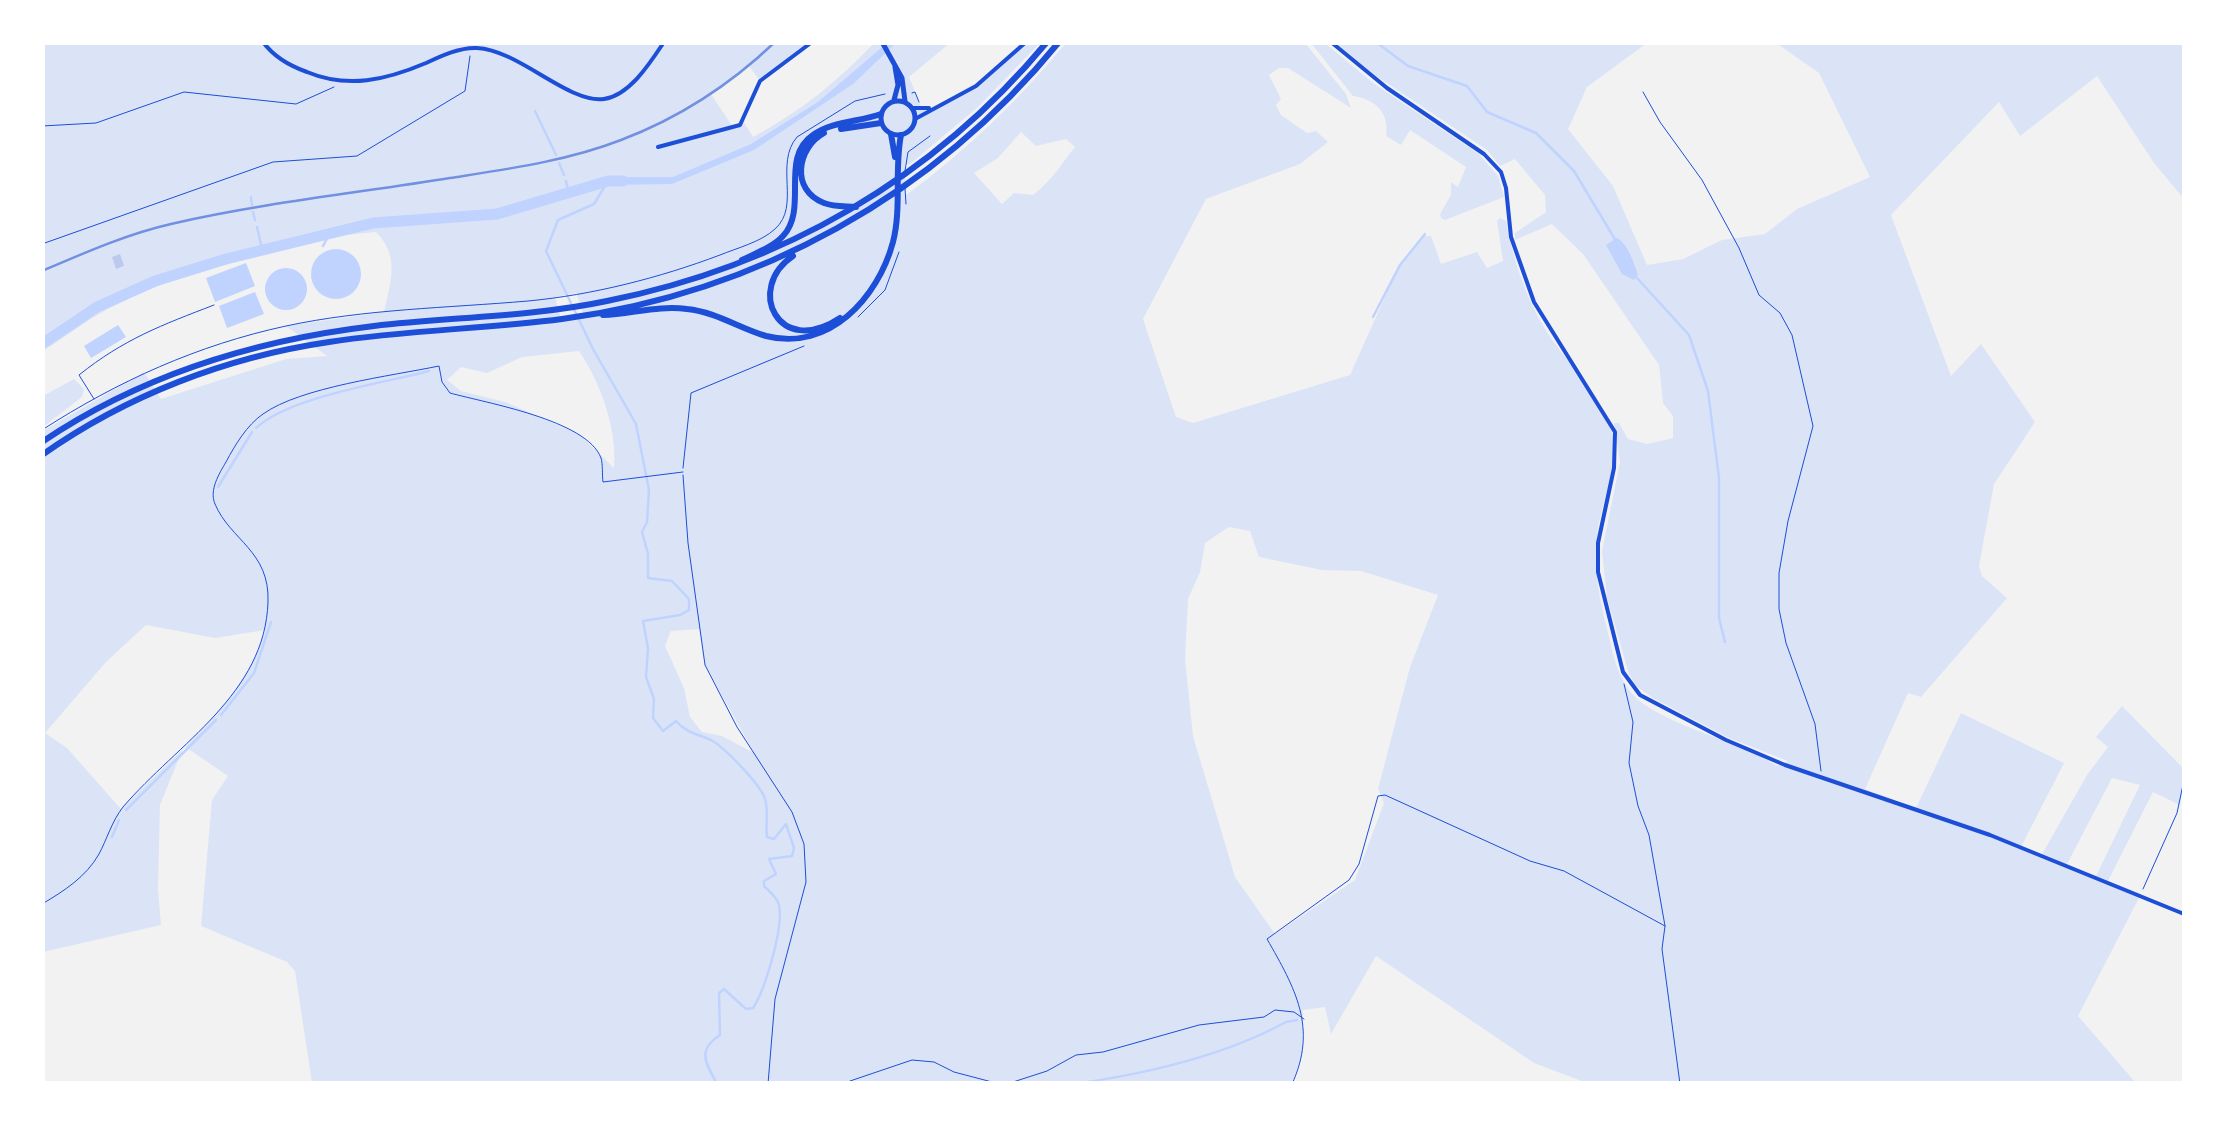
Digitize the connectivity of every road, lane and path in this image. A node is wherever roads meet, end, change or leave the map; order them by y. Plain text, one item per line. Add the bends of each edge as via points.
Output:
1 (263, 42) edge
2 (664, 42) edge
3 (812, 42) edge
4 (882, 42) edge
5 (1026, 42) edge
6 (1047, 42) edge
7 (1059, 42) edge
8 (1331, 42) edge
9 (471, 48) junction
10 (893, 62) junction
11 (340, 82) junction
12 (897, 92) junction
13 (915, 92) dead end
14 (1642, 92) dead end
15 (894, 100) junction
16 (904, 101) junction
17 (913, 108) junction
18 (934, 108) junction
19 (921, 109) junction
20 (881, 119) junction
21 (916, 119) junction
22 (42, 126) edge
23 (891, 134) junction
24 (901, 135) junction
25 (930, 136) dead end
26 (658, 147) dead end
27 (906, 204) dead end
28 (858, 206) junction
29 (842, 227) junction
30 (42, 244) edge
31 (720, 270) junction
32 (554, 296) dead end
33 (214, 305) dead end
34 (588, 314) junction
35 (94, 399) dead end
36 (42, 442) edge
37 (42, 455) edge
38 (1623, 672) junction
39 (1821, 774) junction
40 (2184, 780) edge
41 (2141, 894) junction
42 (42, 904) edge
43 (2184, 914) edge
44 (1664, 926) junction
45 (1304, 1019) junction
46 (850, 1080) dead end
47 (768, 1084) edge
48 (1292, 1084) edge
49 (1680, 1084) edge

1 - 11 street via 284,62
2 - 9 street via 620,94 601,100 506,56
3 - 26 street via 760,81 740,125
4 - 10 street
5 - 18 street via 976,86
6 - 28 highway via 977,117
7 - 29 highway via 989,118 910,183
8 - 38 street via 1501,172 1512,237 1534,302 1614,432 1598,572
9 - 11 street via 388,78
9 - 30 path via 465,90 357,156 273,162
10 - 12 street
10 - 16 street
11 - 22 path via 296,104 184,92 96,122
12 - 15 street
12 - 32 path via 855,101 791,144 784,212 774,230 688,267
13 - 19 path
14 - 39 path via 1702,180 1758,295 1792,335 1812,426 1788,521 1780,609 1816,724
15 - 16 street
15 - 20 street
16 - 17 street
17 - 19 street
17 - 21 street
18 - 19 street
18 - 21 street
20 - 23 street
20 - 28 highway via 821,134 802,159 804,185 817,200
20 - 31 highway via 808,137 798,159 790,226 774,244
21 - 24 street
23 - 24 street
23 - 29 highway via 893,215 880,267 844,316 818,331 792,330 774,312 774,276 790,258
24 - 34 highway via 893,242 869,293 830,330 781,338 685,308
25 - 27 lane via 905,156
28 - 31 highway via 789,244
29 - 34 highway via 730,278
31 - 36 highway via 606,302 275,342 175,372
33 - 35 path via 139,334 79,375
34 - 37 highway via 327,342 230,364 132,402
38 - 39 street via 1640,695 1664,708 1785,765
38 - 44 path via 1633,722 1629,762
39 - 41 street
40 - 41 path
41 - 43 street
42 - 47 path via 78,880 121,809 215,715 258,655 267,583 213,501 233,450 260,416 294,399 438,366 450,393 579,434 601,458 603,482 683,472 705,665 804,844 806,882 775,999
44 - 45 path via 1564,871 1378,796 1349,880 1267,939
44 - 49 path
45 - 46 path via 1275,1010 1199,1025 1076,1055 1013,1082 912,1060
45 - 48 path

